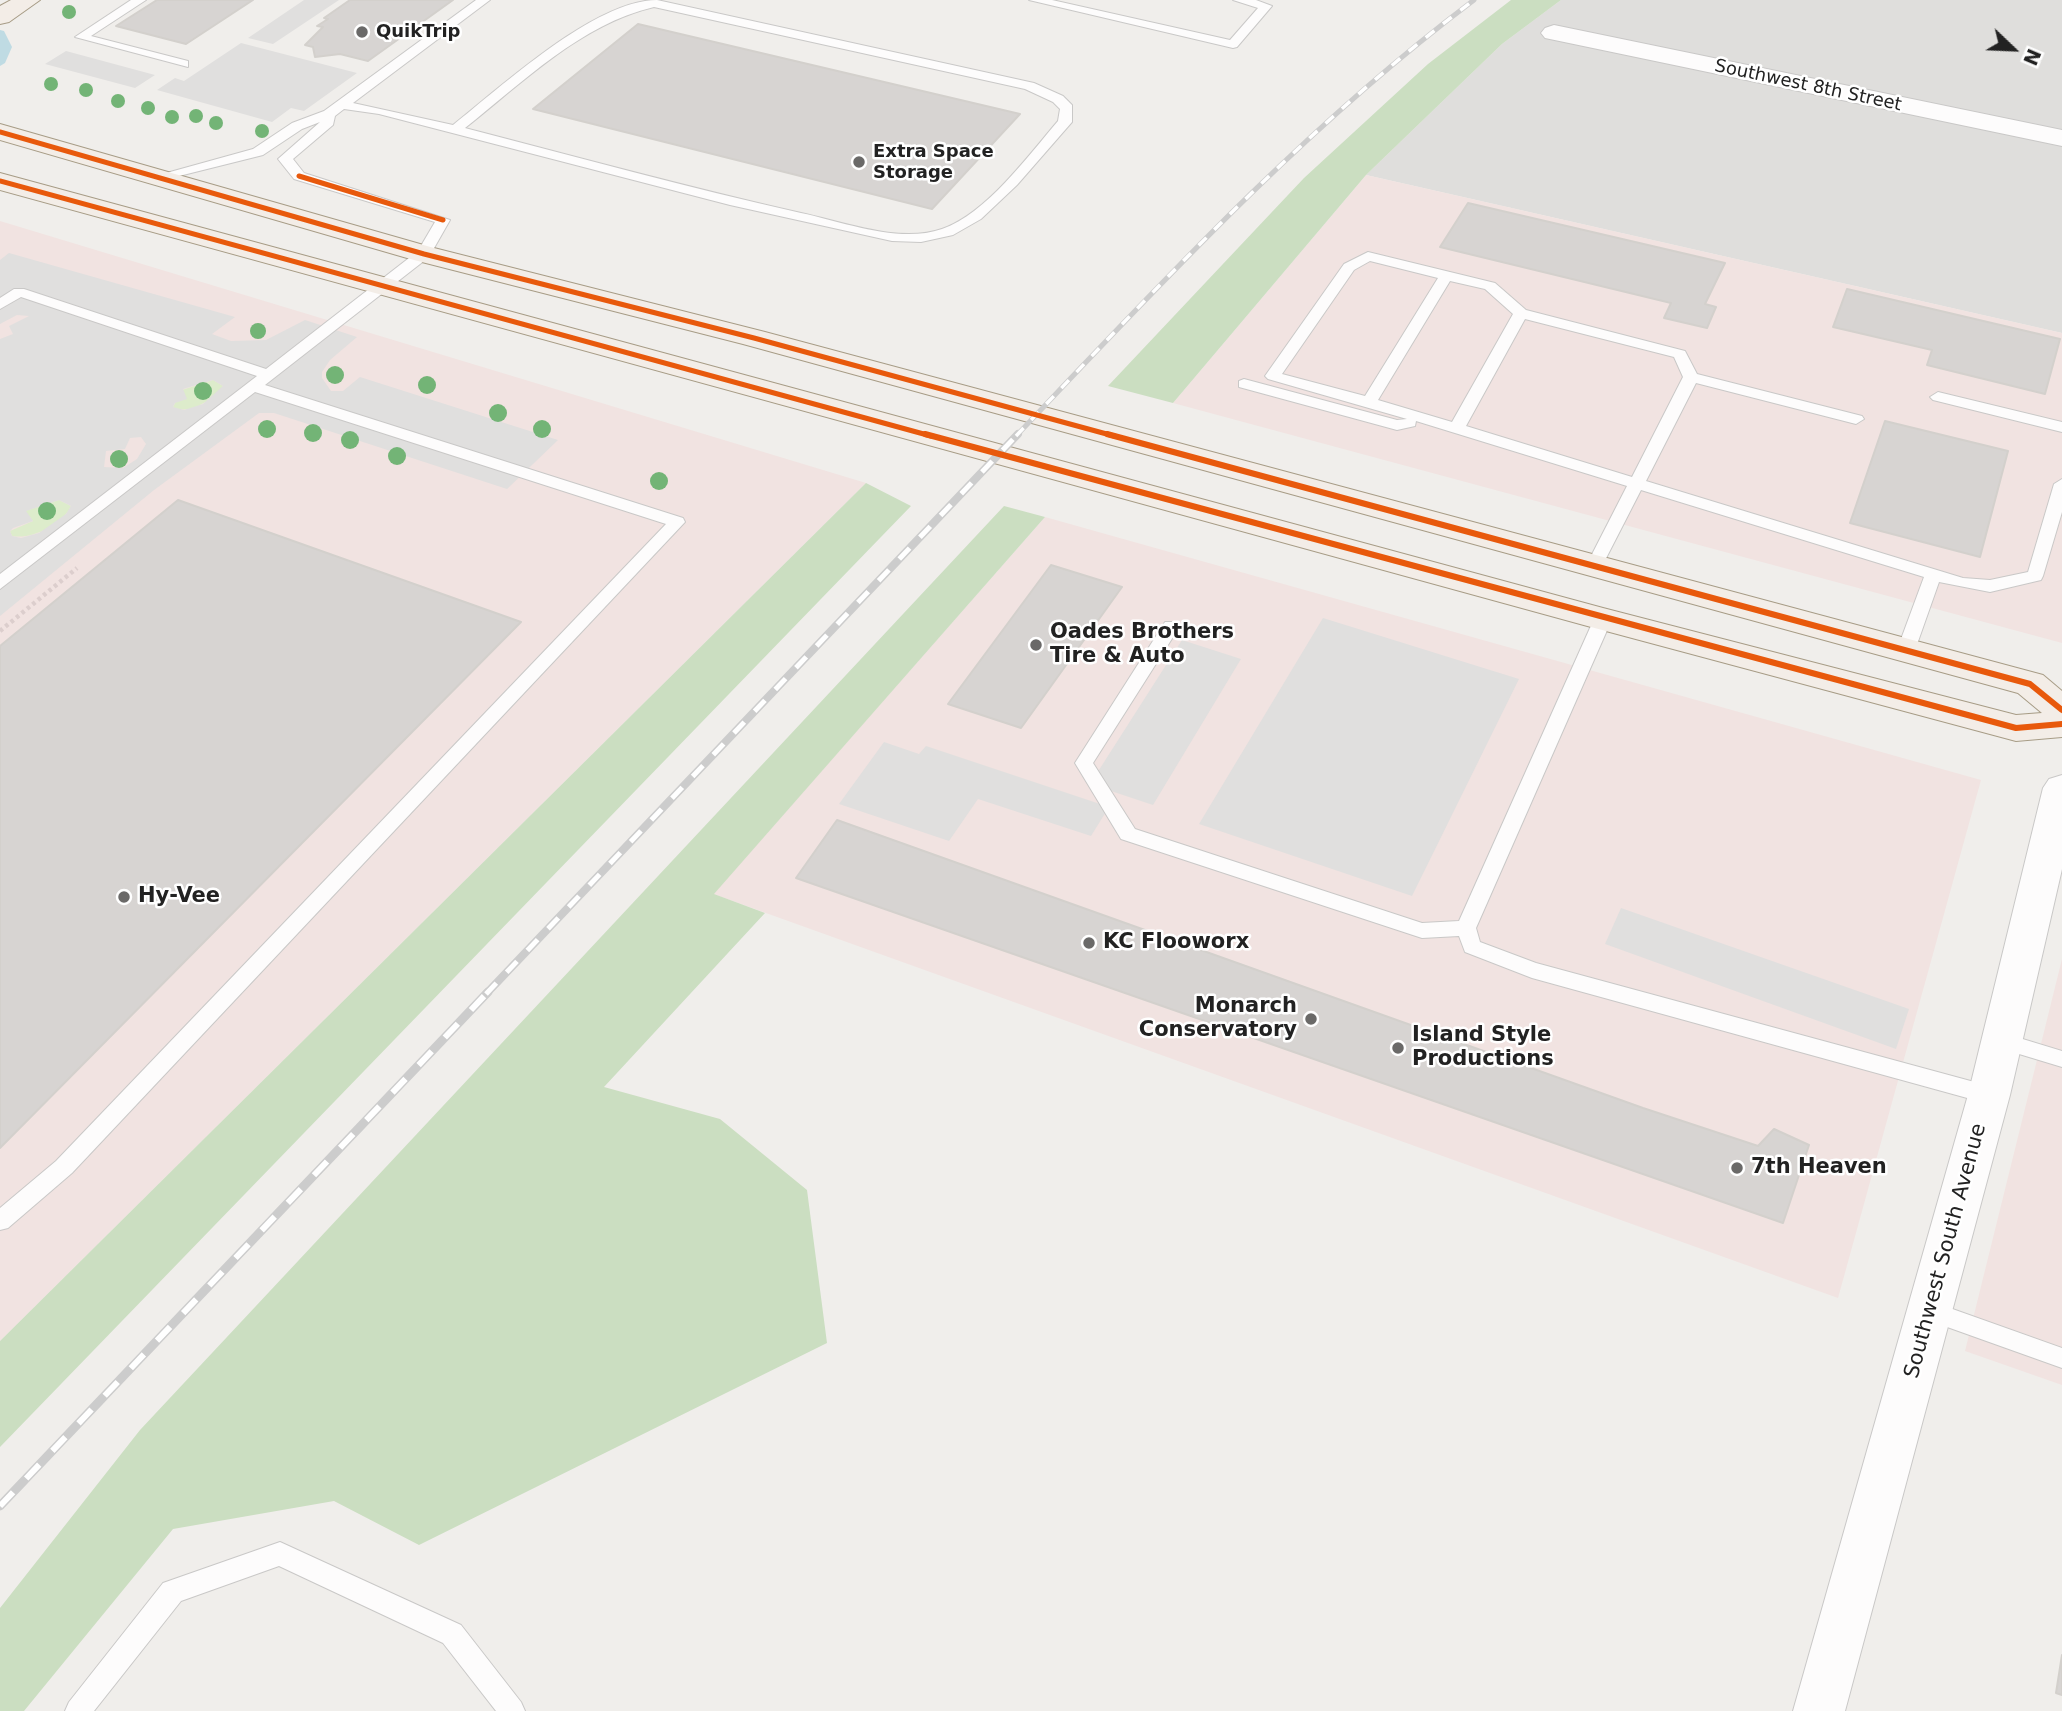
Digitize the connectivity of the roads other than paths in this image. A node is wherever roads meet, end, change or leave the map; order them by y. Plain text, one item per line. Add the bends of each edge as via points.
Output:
1 (140, 0) edge
2 (484, 0) edge
3 (1035, 0) edge
4 (1239, 0) edge
5 (1554, 33) dead end
6 (183, 64) dead end
7 (0, 108) edge
8 (335, 109) junction
9 (455, 130) junction
10 (0, 132) edge
11 (2062, 138) edge
12 (152, 176) junction
13 (0, 181) edge
14 (424, 254) junction
15 (1446, 275) junction
16 (0, 286) edge
17 (384, 286) junction
18 (19, 292) junction
19 (0, 305) edge
20 (1521, 313) junction
21 (1690, 377) junction
22 (261, 381) junction
23 (1244, 384) dead end
24 (1938, 397) dead end
25 (1369, 402) junction
26 (1856, 419) dead end
27 (1424, 420) junction
28 (2062, 427) edge
29 (1456, 430) junction
30 (2062, 484) edge
31 (1635, 485) junction
32 (2058, 521) edge
33 (1594, 566) junction
34 (1933, 575) junction
35 (0, 583) edge
36 (1602, 619) junction
37 (1171, 626) dead end
38 (1906, 650) junction
39 (2062, 710) edge
40 (2062, 724) edge
41 (2062, 788) edge
42 (1466, 928) junction
43 (2003, 1041) junction
44 (2062, 1059) edge
45 (1989, 1095) junction
46 (0, 1222) edge
47 (1930, 1311) junction
48 (2062, 1358) edge
49 (78, 1711) edge
50 (512, 1711) edge
51 (1819, 1711) edge

1 - 6 lane via 81,37
2 - 8 lane
3 - 4 lane via 1233,44 1266,6
5 - 11 street, Southwest 8th Street
7 - 12 main road via 158,152
8 - 9 lane via 379,110
8 - 12 lane via 297,126 258,152
8 - 14 lane via 328,122 285,159 299,176 443,220
9 - 9 lane via 730,201 892,237 921,238 948,232 976,216 1065,122 1067,108 1029,86 654,3 619,10 592,26
10 - 12 main road
12 - 14 main road
13 - 17 main road
14 - 17 lane
14 - 33 main road
15 - 20 lane via 1490,286
15 - 25 lane
15 - 25 lane via 1368,256 1349,267 1273,376
16 - 18 lane
17 - 22 lane
17 - 36 main road
18 - 19 lane
18 - 22 lane
20 - 21 lane via 1680,354
20 - 29 lane
21 - 26 lane
21 - 31 lane
22 - 35 lane
22 - 46 lane via 677,522 64,1167
23 - 27 lane via 1397,425
24 - 28 lane
25 - 27 lane
27 - 29 lane
29 - 31 lane
30 - 32 lane
31 - 33 lane
31 - 34 lane
32 - 34 lane via 2035,576 1990,586
33 - 38 main road
34 - 38 lane
36 - 40 main road via 2016,728
36 - 42 lane
37 - 42 lane via 1084,763 1128,834 1422,931
38 - 39 main road via 2030,684
41 - 43 street, Southwest South Avenue
42 - 45 lane via 1472,947 1532,970
43 - 44 lane
43 - 45 street, Southwest South Avenue
45 - 47 street, Southwest South Avenue
47 - 48 lane
47 - 51 street, Southwest South Avenue
49 - 50 lane via 172,1592 280,1555 452,1634

